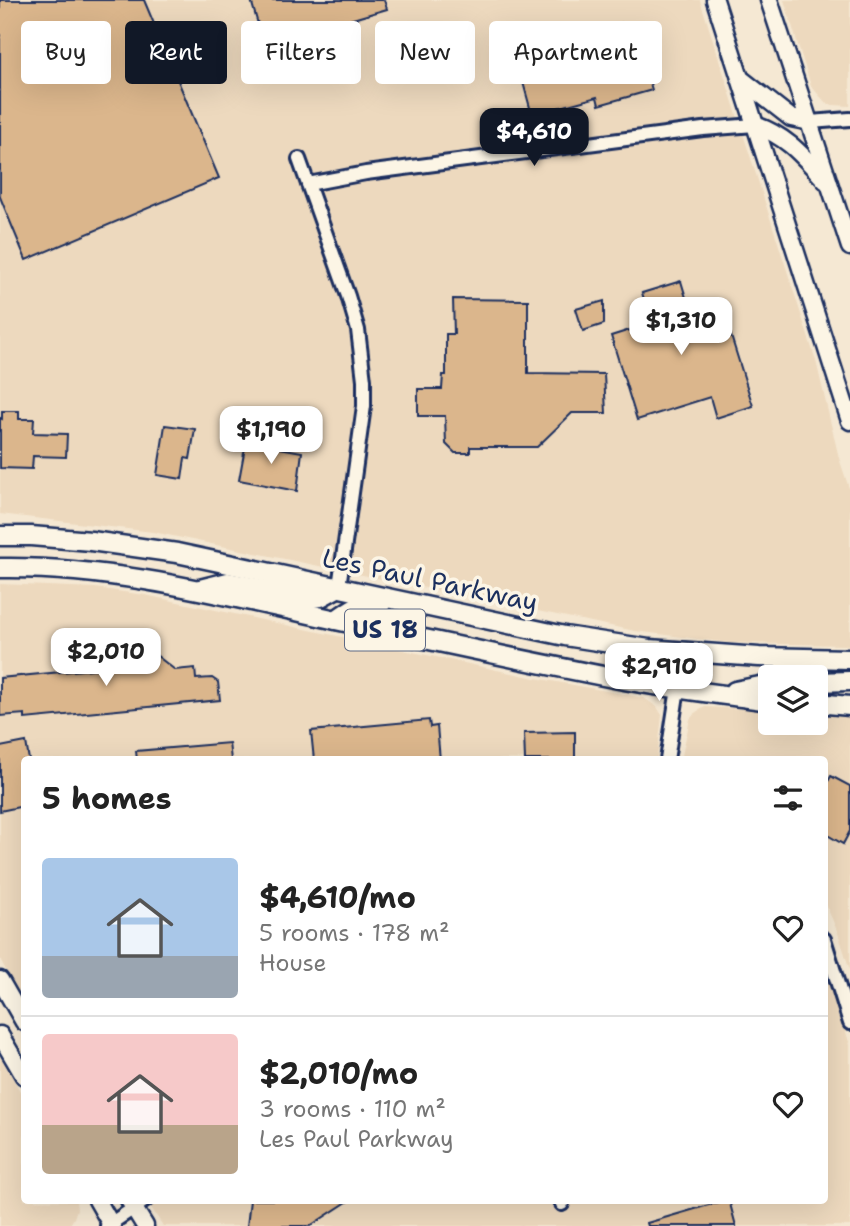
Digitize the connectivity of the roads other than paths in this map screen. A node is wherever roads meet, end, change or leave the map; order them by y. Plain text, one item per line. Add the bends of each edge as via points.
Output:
1 (715, 0) edge
2 (769, 0) edge
3 (740, 78) junction
4 (850, 119) edge
5 (810, 122) junction
6 (755, 125) junction
7 (299, 159) dead end
8 (308, 184) junction
9 (830, 186) junction
10 (850, 247) edge
11 (828, 349) junction
12 (850, 390) edge
13 (850, 421) edge
14 (0, 536) edge
15 (0, 568) edge
16 (339, 587) junction
17 (195, 590) junction
18 (336, 620) junction
19 (512, 624) junction
20 (687, 653) junction
21 (850, 659) edge
22 (850, 681) edge
23 (828, 682) edge
24 (758, 686) edge
25 (678, 688) junction
26 (721, 694) junction
27 (758, 699) edge
28 (850, 699) edge
29 (828, 702) edge
30 (828, 704) edge
31 (850, 706) edge
32 (668, 756) edge
33 (828, 952) edge
34 (0, 980) edge
35 (21, 1017) edge
36 (850, 1023) edge
37 (0, 1035) edge
38 (21, 1071) edge
39 (99, 1204) edge
40 (135, 1204) edge
41 (136, 1204) edge
42 (110, 1225) edge
43 (145, 1226) edge

1 - 3 main road
2 - 5 main road
3 - 5 main road via 791,118
3 - 6 main road
4 - 5 street
5 - 9 main road
6 - 8 street
6 - 9 main road via 788,141
6 - 11 main road
7 - 8 street
8 - 16 street via 358,330 364,380
9 - 10 main road
11 - 12 main road
11 - 13 main road
14 - 16 main road, Les Paul Parkway / US 18 via 143,547
15 - 17 main road, US 18 via 120,577
16 - 17 main road via 308,598 228,582
16 - 19 main road, Les Paul Parkway / US 18
17 - 18 main road, US 18
18 - 19 main road via 369,602 480,626
18 - 25 main road, US 18
19 - 20 main road, Les Paul Parkway / US 18
20 - 21 main road, Les Paul Parkway / US 18
20 - 25 street
22 - 23 main road
24 - 26 main road
25 - 26 main road, US 18
25 - 32 street
26 - 27 main road, US 18
28 - 29 main road
30 - 31 main road
33 - 36 street
34 - 35 main road
37 - 38 main road
39 - 42 main road
40 - 42 street
41 - 43 main road

